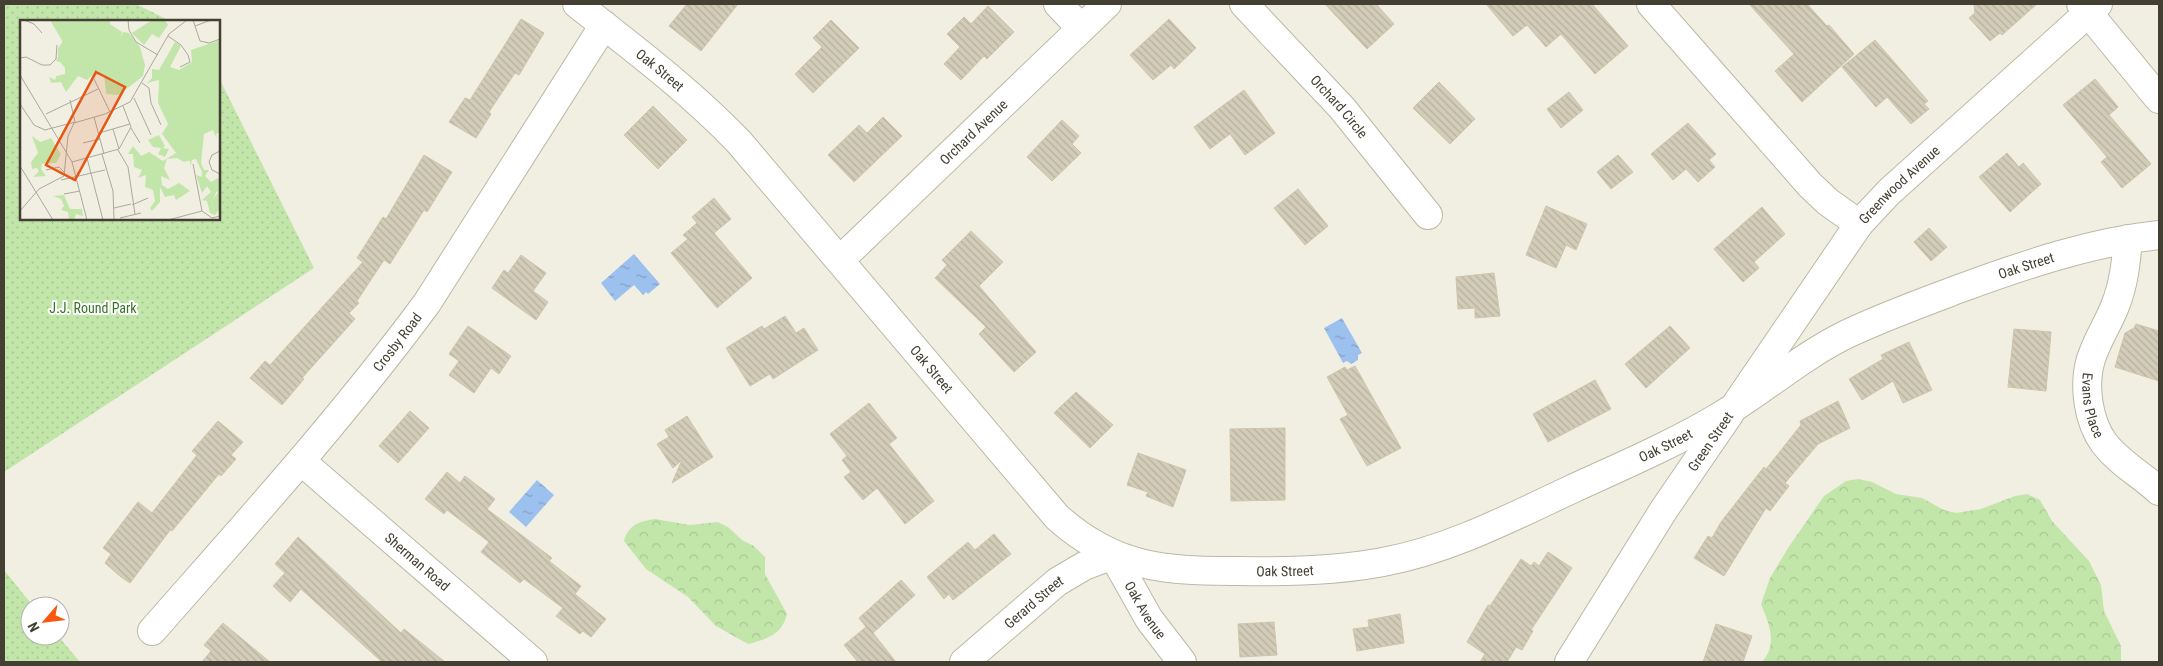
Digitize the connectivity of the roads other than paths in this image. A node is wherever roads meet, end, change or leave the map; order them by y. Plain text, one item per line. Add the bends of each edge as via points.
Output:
1 (577, 4) edge
2 (1058, 4) edge
3 (1107, 4) edge
4 (1244, 4) edge
5 (1652, 4) edge
6 (2089, 7) edge
7 (604, 25) junction
8 (1081, 28) junction
9 (2159, 99) edge
10 (1428, 215) dead end
11 (1859, 224) junction
12 (2159, 236) edge
13 (2128, 239) junction
14 (840, 260) junction
15 (1735, 406) junction
16 (301, 461) junction
17 (2159, 491) edge
18 (1112, 555) junction
19 (152, 631) dead end
20 (533, 662) edge
21 (964, 662) edge
22 (1182, 662) edge
23 (1569, 662) edge

1 - 7 street, Oak Street
2 - 8 street
3 - 8 street, Orchard Avenue
4 - 10 street, Orchard Circle via 1342,108
5 - 11 street, Greenwood Avenue via 1810,185
6 - 9 street
6 - 11 street, Greenwood Avenue via 1889,192
7 - 14 street, Oak Street via 667,74 724,126
7 - 16 street, Crosby Road via 427,304
8 - 14 street, Orchard Avenue
11 - 15 street, Green Street
12 - 13 street, Oak Street
13 - 15 street, Oak Street via 2047,258 1866,325 1813,353
13 - 17 street, Evans Place via 2125,275 2115,307 2091,359 2088,402 2104,443
14 - 18 street, Oak Street via 1046,505 1079,536
15 - 18 street, Oak Street via 1651,452 1510,518 1447,543 1385,562 1306,571 1209,571 1170,569
15 - 23 street, Green Street via 1663,511
16 - 19 street, Crosby Road
16 - 20 street, Sherman Road
18 - 21 street, Gerard Street via 1057,582
18 - 22 street, Oak Avenue via 1149,619

